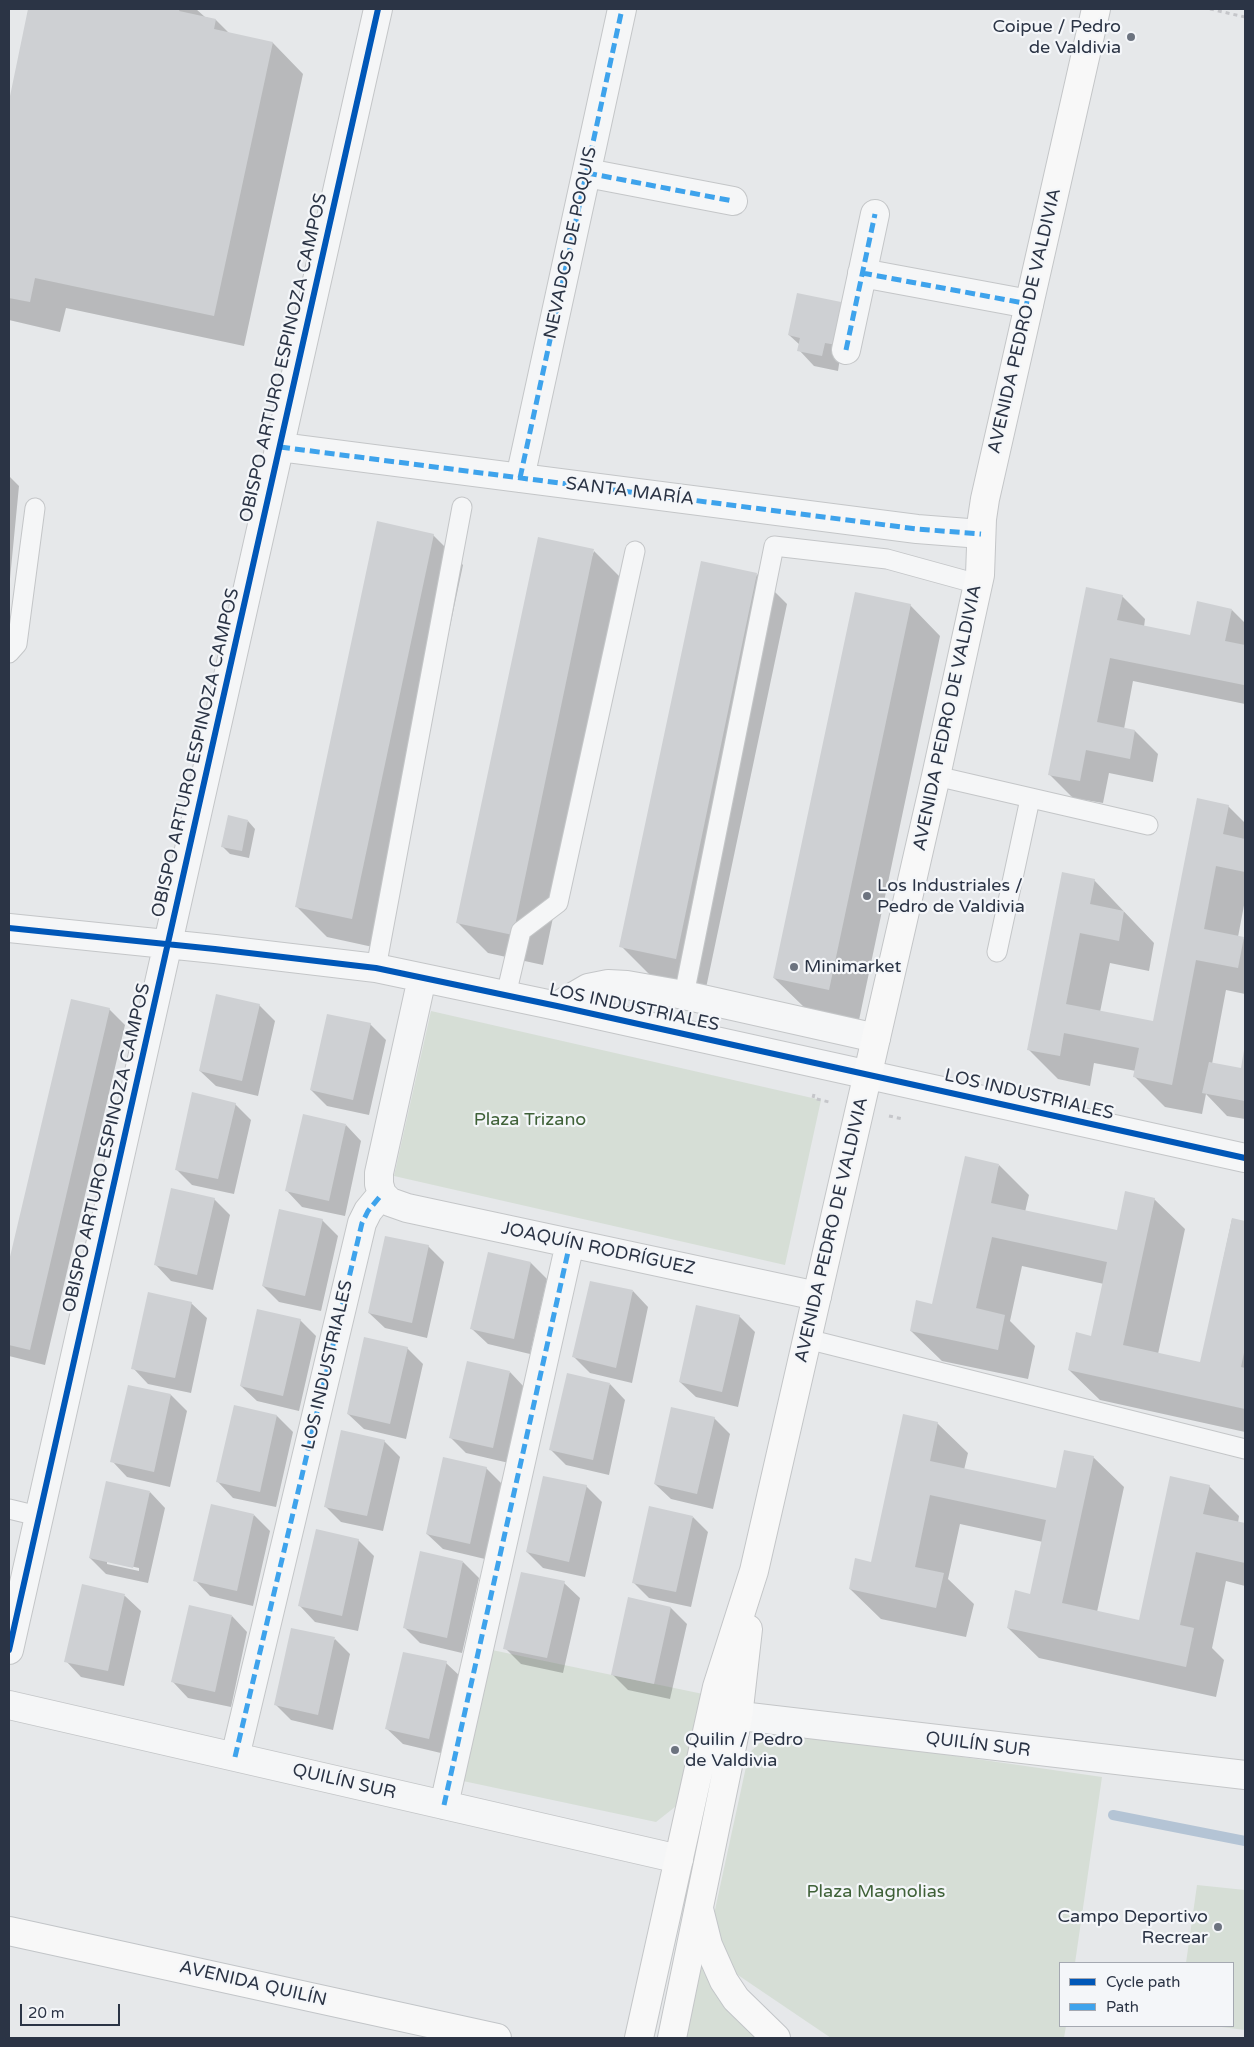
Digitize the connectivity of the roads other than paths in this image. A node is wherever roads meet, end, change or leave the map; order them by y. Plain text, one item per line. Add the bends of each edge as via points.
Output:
1 (378, 9) edge
2 (622, 9) edge
3 (1096, 9) edge
4 (586, 173) junction
5 (733, 201) dead end
6 (875, 214) dead end
7 (862, 273) junction
8 (1029, 304) junction
9 (846, 350) dead end
10 (280, 447) junction
11 (520, 478) junction
12 (462, 507) dead end
13 (35, 508) dead end
14 (981, 534) junction
15 (635, 551) dead end
16 (978, 584) junction
17 (9, 653) edge
18 (936, 776) junction
19 (1030, 799) junction
20 (1148, 825) dead end
21 (9, 928) edge
22 (168, 944) junction
23 (997, 952) dead end
24 (376, 968) junction
25 (422, 978) junction
26 (506, 995) junction
27 (684, 995) junction
28 (557, 1006) junction
29 (876, 1038) junction
30 (868, 1074) junction
31 (1245, 1158) edge
32 (382, 1194) junction
33 (570, 1243) junction
34 (817, 1296) junction
35 (807, 1339) junction
36 (1245, 1449) edge
37 (9, 1509) edge
38 (38, 1516) junction
39 (754, 1570) junction
40 (9, 1650) edge
41 (9, 1705) edge
42 (712, 1713) junction
43 (738, 1717) junction
44 (235, 1757) junction
45 (1245, 1775) edge
46 (444, 1805) junction
47 (679, 1859) junction
48 (699, 1909) junction
49 (9, 1931) edge
50 (497, 2038) edge
51 (639, 2038) edge
52 (672, 2038) edge
53 (776, 2038) edge

1 - 10 street, OBISPO ARTURO ESPINOZA CAMPOS
2 - 4 street, NEVADOS DE POQUIS
3 - 8 main road, AVENIDA PEDRO DE VALDIVIA
4 - 5 street
4 - 11 street, NEVADOS DE POQUIS
6 - 7 street
7 - 8 street
7 - 9 street
8 - 14 main road, AVENIDA PEDRO DE VALDIVIA via 984,506
10 - 11 street, SANTA MARÍA
10 - 22 street, OBISPO ARTURO ESPINOZA CAMPOS
11 - 14 street, SANTA MARÍA via 917,529
12 - 24 lane
13 - 17 lane via 17,644
14 - 16 main road, AVENIDA PEDRO DE VALDIVIA
15 - 26 lane via 558,903 521,931
16 - 18 main road, AVENIDA PEDRO DE VALDIVIA
16 - 27 lane via 887,559 774,546
18 - 19 lane
18 - 29 main road, AVENIDA PEDRO DE VALDIVIA
19 - 20 lane
19 - 23 lane
21 - 22 street, LOS INDUSTRIALES
22 - 24 street, LOS INDUSTRIALES
22 - 38 street, OBISPO ARTURO ESPINOZA CAMPOS
24 - 25 street, LOS INDUSTRIALES
25 - 26 street, LOS INDUSTRIALES
25 - 32 street via 379,1173 378,1184
26 - 28 street, LOS INDUSTRIALES
27 - 28 street, LOS INDUSTRIALES via 608,984 588,988
27 - 29 street, LOS INDUSTRIALES
28 - 30 street, LOS INDUSTRIALES
29 - 30 main road, AVENIDA PEDRO DE VALDIVIA
30 - 31 street, LOS INDUSTRIALES
30 - 34 main road, AVENIDA PEDRO DE VALDIVIA
32 - 33 street, JOAQUÍN RODRÍGUEZ via 390,1202 407,1208
32 - 44 street, LOS INDUSTRIALES via 362,1223
33 - 34 street, JOAQUÍN RODRÍGUEZ
33 - 46 street
34 - 35 main road, AVENIDA PEDRO DE VALDIVIA
35 - 36 lane
35 - 39 main road, AVENIDA PEDRO DE VALDIVIA
37 - 38 lane
38 - 40 street, OBISPO ARTURO ESPINOZA CAMPOS
39 - 42 main road, AVENIDA PEDRO DE VALDIVIA via 717,1687
39 - 43 main road, AVENIDA PEDRO DE VALDIVIA
41 - 44 street, QUILÍN SUR
42 - 43 street, QUILÍN SUR
42 - 47 main road, AVENIDA PEDRO DE VALDIVIA
43 - 45 street, QUILÍN SUR
43 - 48 main road, AVENIDA PEDRO DE VALDIVIA
44 - 46 street, QUILÍN SUR
46 - 47 street, QUILÍN SUR
47 - 51 main road, AVENIDA PEDRO DE VALDIVIA
48 - 52 main road, AVENIDA PEDRO DE VALDIVIA
48 - 53 main road via 711,1954 724,1981 736,1999
49 - 50 main road, AVENIDA QUILÍN

